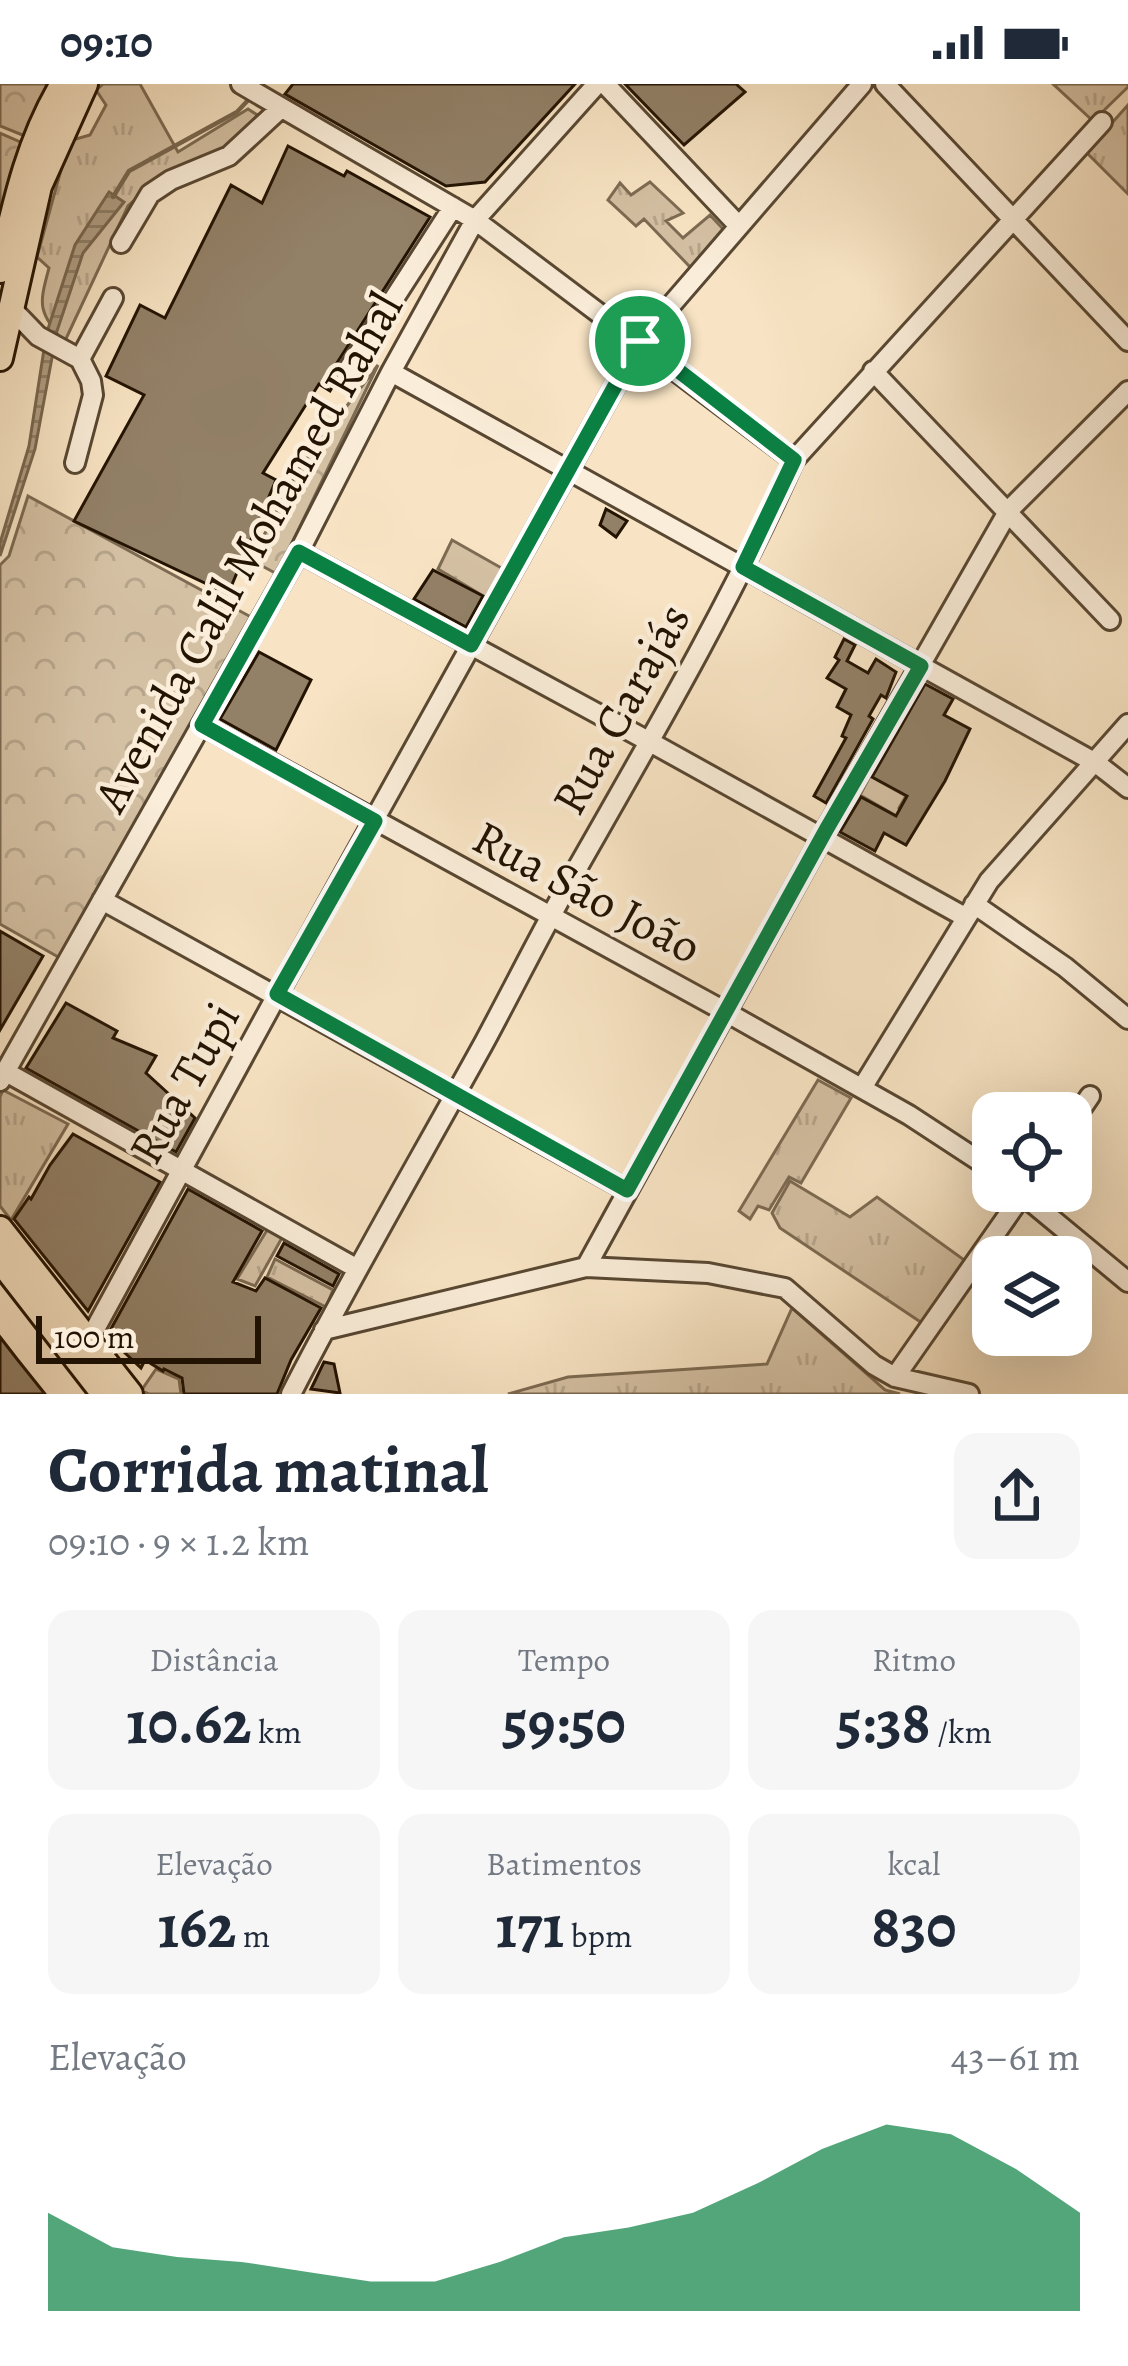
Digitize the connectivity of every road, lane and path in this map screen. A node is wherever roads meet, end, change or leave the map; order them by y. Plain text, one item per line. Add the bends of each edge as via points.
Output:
1 (63, 84) edge
2 (85, 84) edge
3 (601, 84) edge
4 (862, 84) edge
5 (885, 84) edge
6 (258, 94) edge
7 (1102, 122) dead end
8 (453, 207) junction
9 (475, 220) junction
10 (1013, 220) junction
11 (738, 225) junction
12 (121, 243) dead end
13 (1, 263) edge
14 (113, 298) dead end
15 (11, 308) junction
16 (40, 337) junction
17 (640, 341) junction
18 (1128, 341) edge
19 (2, 351) edge
20 (80, 359) junction
21 (873, 370) junction
22 (391, 372) junction
23 (346, 374) dead end
24 (1128, 391) edge
25 (794, 460) junction
26 (75, 464) dead end
27 (569, 471) junction
28 (1009, 510) junction
29 (299, 552) junction
30 (743, 567) junction
31 (1110, 620) dead end
32 (471, 645) junction
33 (921, 666) junction
34 (1128, 724) edge
35 (202, 725) junction
36 (650, 742) junction
37 (1096, 763) junction
38 (1128, 788) edge
39 (375, 821) junction
40 (822, 838) junction
41 (102, 900) junction
42 (969, 910) junction
43 (550, 916) junction
44 (277, 994) junction
45 (726, 1012) junction
46 (1128, 1019) edge
47 (3, 1076) edge
48 (862, 1088) junction
49 (454, 1094) junction
50 (972, 1156) edge
51 (181, 1170) junction
52 (627, 1190) junction
53 (1008, 1212) edge
54 (1046, 1212) edge
55 (0, 1229) edge
56 (0, 1260) edge
57 (586, 1267) junction
58 (356, 1268) junction
59 (1128, 1282) edge
60 (324, 1330) junction
61 (88, 1342) junction
62 (895, 1377) junction
63 (104, 1394) edge
64 (130, 1394) edge
65 (291, 1394) edge
66 (969, 1394) edge

1 - 13 main road via 26,164
2 - 15 main road via 39,186
3 - 9 street, Avenida Calil Mohamed Rahal
3 - 11 street
4 - 11 street, Rua Tupi
5 - 10 street
6 - 8 street
6 - 12 street via 229,157 149,194
7 - 10 street, Rua Carajás
8 - 9 street
8 - 23 street
9 - 17 street
9 - 22 street, Avenida Calil Mohamed Rahal
10 - 18 street
10 - 21 street, Rua Carajás
11 - 17 street, Rua Tupi
14 - 20 street
15 - 16 street
15 - 19 main road
16 - 19 street
16 - 20 street
17 - 25 street
17 - 27 street, Rua Tupi
20 - 26 street via 93,395
21 - 25 street, Rua Carajás
21 - 28 street
22 - 27 street
22 - 29 street, Avenida Calil Mohamed Rahal
24 - 28 street
25 - 30 street, Rua Carajás
27 - 30 street
27 - 32 street, Rua Tupi
28 - 31 street
28 - 33 street
29 - 32 street
29 - 35 street, Avenida Calil Mohamed Rahal
30 - 33 street
30 - 36 street, Rua Carajás
32 - 36 street
32 - 39 street, Rua Tupi
33 - 37 street
33 - 40 street
34 - 37 street
35 - 39 street, Rua São João
35 - 41 street, Avenida Calil Mohamed Rahal
36 - 40 street
36 - 43 street, Rua Carajás
37 - 38 street
37 - 42 street
39 - 43 street, Rua São João
39 - 44 street, Rua Tupi
40 - 42 street
40 - 45 street
41 - 44 street
41 - 47 street, Avenida Calil Mohamed Rahal
42 - 46 street via 1066,967
42 - 48 street
43 - 45 street, Rua São João
43 - 49 street, Rua Carajás
44 - 49 street
44 - 51 street, Rua Tupi
45 - 48 street, Rua São João
45 - 52 street
47 - 51 street
48 - 50 street, Rua São João
49 - 52 street
49 - 58 street, Rua Carajás
51 - 58 street
51 - 61 street, Rua Tupi
52 - 57 street
53 - 62 street
54 - 59 street
55 - 61 main road
56 - 63 main road
57 - 60 street
57 - 62 street via 784,1288
58 - 60 street, Rua Carajás
60 - 65 street, Rua Carajás
61 - 64 main road
62 - 66 street

